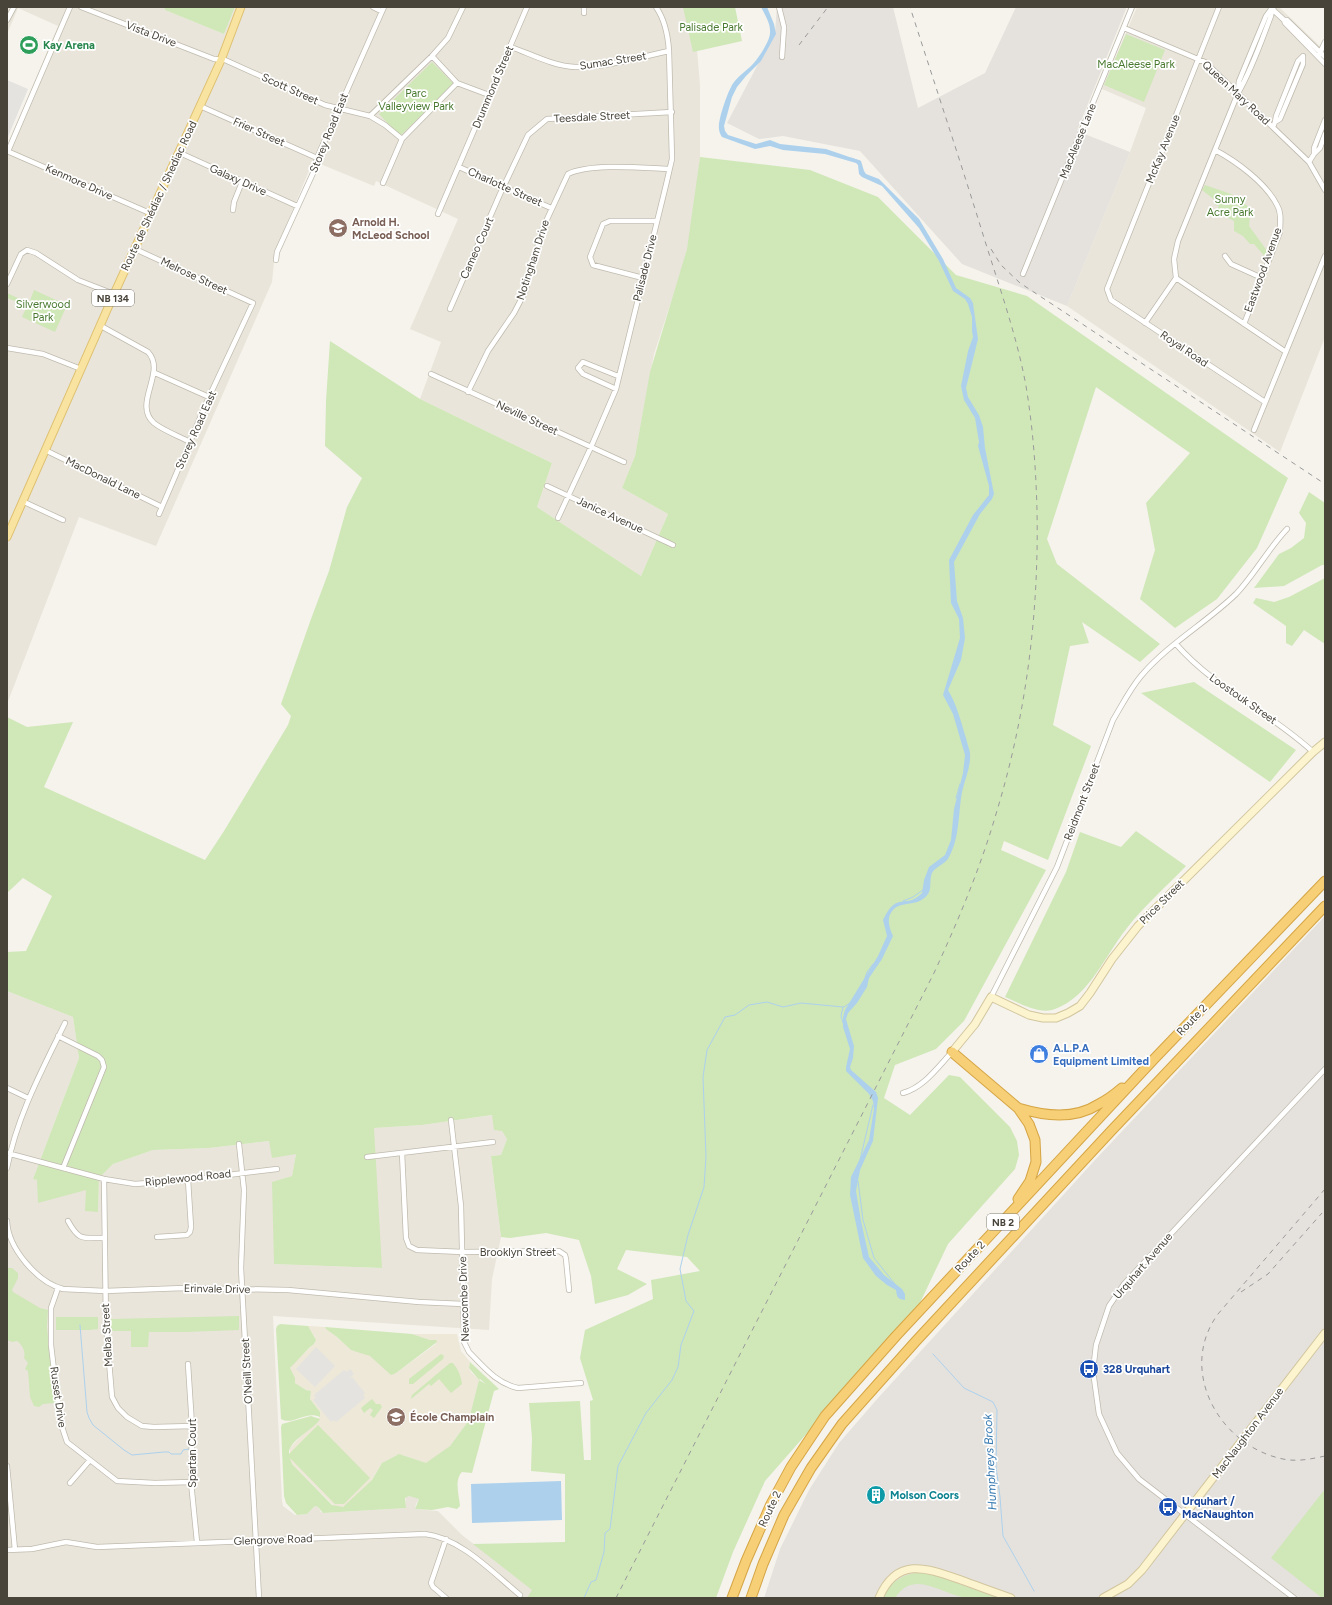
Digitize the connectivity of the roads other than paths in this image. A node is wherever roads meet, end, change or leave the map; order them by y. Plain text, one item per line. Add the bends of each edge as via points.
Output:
1 (14, 7) edge
2 (70, 7) edge
3 (81, 7) edge
4 (241, 7) edge
5 (244, 7) edge
6 (373, 7) edge
7 (463, 7) edge
8 (527, 7) edge
9 (584, 7) edge
10 (656, 7) edge
11 (779, 7) edge
12 (1132, 7) edge
13 (1220, 7) edge
14 (1272, 8) edge
15 (382, 9) edge
16 (584, 13) dead end
17 (7, 20) edge
18 (237, 21) junction
19 (1124, 28) junction
20 (1325, 42) edge
21 (510, 46) junction
22 (1310, 46) junction
23 (670, 51) junction
24 (1320, 55) junction
25 (432, 56) junction
26 (782, 57) dead end
27 (1199, 59) junction
28 (221, 60) junction
29 (1324, 60) edge
30 (457, 83) junction
31 (1238, 93) junction
32 (489, 95) junction
33 (200, 106) junction
34 (339, 107) junction
35 (672, 112) junction
36 (370, 116) junction
37 (1325, 120) edge
38 (1272, 127) junction
39 (1325, 134) edge
40 (402, 139) junction
41 (1215, 150) junction
42 (7, 151) edge
43 (180, 153) junction
44 (1314, 154) junction
45 (317, 158) junction
46 (1309, 162) junction
47 (459, 167) junction
48 (669, 170) junction
49 (242, 182) junction
50 (383, 183) dead end
51 (504, 187) junction
52 (1325, 190) edge
53 (297, 206) junction
54 (551, 208) junction
55 (233, 210) dead end
56 (152, 214) junction
57 (438, 214) dead end
58 (657, 221) junction
59 (135, 249) junction
60 (1225, 256) dead end
61 (1325, 256) edge
62 (276, 260) dead end
63 (1023, 274) dead end
64 (643, 278) junction
65 (1176, 278) junction
66 (1262, 278) junction
67 (7, 284) edge
68 (1108, 292) joint
69 (114, 294) junction
70 (253, 303) joint
71 (450, 309) dead end
72 (1145, 323) junction
73 (1244, 324) junction
74 (101, 326) junction
75 (7, 348) edge
76 (1286, 352) junction
77 (81, 369) junction
78 (155, 372) junction
79 (431, 374) dead end
80 (618, 376) junction
81 (616, 389) junction
82 (468, 392) junction
83 (210, 397) junction
84 (1265, 402) junction
85 (1254, 430) dead end
86 (190, 442) junction
87 (591, 447) junction
88 (45, 450) junction
89 (624, 462) dead end
90 (547, 486) dead end
91 (568, 496) junction
92 (22, 501) junction
93 (162, 507) junction
94 (159, 514) dead end
95 (558, 518) dead end
96 (62, 520) dead end
97 (1287, 529) dead end
98 (7, 537) edge
99 (673, 545) dead end
100 (1176, 644) junction
101 (1325, 742) edge
102 (1313, 752) junction
103 (1325, 881) edge
104 (1325, 906) edge
105 (991, 997) junction
106 (65, 1023) dead end
107 (58, 1036) junction
108 (952, 1052) junction
109 (1155, 1058) junction
110 (1325, 1069) edge
111 (7, 1088) edge
112 (902, 1093) dead end
113 (28, 1098) junction
114 (1018, 1108) junction
115 (451, 1120) dead end
116 (493, 1142) dead end
117 (239, 1144) dead end
118 (454, 1147) junction
119 (402, 1153) junction
120 (8, 1154) edge
121 (367, 1157) dead end
122 (7, 1168) edge
123 (62, 1168) junction
124 (277, 1169) dead end
125 (242, 1172) junction
126 (104, 1179) junction
127 (188, 1180) junction
128 (7, 1221) edge
129 (68, 1221) dead end
130 (158, 1237) dead end
131 (104, 1238) junction
132 (988, 1238) junction
133 (463, 1252) junction
134 (58, 1288) junction
135 (242, 1290) junction
136 (569, 1290) dead end
137 (105, 1291) junction
138 (463, 1304) junction
139 (1325, 1333) edge
140 (188, 1364) dead end
141 (581, 1383) dead end
142 (192, 1426) junction
143 (90, 1460) junction
144 (7, 1466) edge
145 (191, 1482) junction
146 (70, 1483) dead end
147 (8, 1494) edge
148 (1186, 1514) junction
149 (446, 1539) junction
150 (256, 1541) junction
151 (197, 1542) junction
152 (7, 1550) edge
153 (15, 1550) junction
154 (520, 1595) dead end
155 (259, 1598) edge
156 (446, 1598) edge
157 (732, 1598) edge
158 (751, 1598) edge
159 (879, 1598) edge
160 (1010, 1598) edge
161 (1103, 1598) edge
162 (1294, 1598) edge

1 - 17 street
2 - 42 street
3 - 28 street, Vista Drive
4 - 18 main road, Route de Shédiac / Shediac Road / NB 134
5 - 18 street
6 - 15 street
7 - 25 street via 448,38
8 - 21 street, Drummond Street
9 - 16 street
10 - 23 street, Palisade Drive via 668,36
11 - 26 street via 784,27
12 - 19 street, MacAleese Lane
13 - 27 street, McKay Avenue
14 - 22 street via 1284,23
14 - 31 street via 1244,84
15 - 34 street, Storey Road East
18 - 28 main road, Route de Shédiac / Shediac Road / NB 134
19 - 27 street, Queen Mary Road
19 - 63 street, MacAleese Lane
20 - 24 street
21 - 23 street, Sumac Street via 558,64 575,67 600,65
21 - 32 street, Drummond Street
22 - 24 street
22 - 38 street via 1280,119
23 - 35 street, Palisade Drive
24 - 29 street
25 - 30 street
25 - 36 street
27 - 31 street, Queen Mary Road
27 - 68 street, McKay Avenue via 1108,286
28 - 33 main road, Route de Shédiac / Shediac Road / NB 134
28 - 34 street, Scott Street via 325,105
30 - 32 street
30 - 40 street
31 - 38 street, Queen Mary Road
31 - 41 street
32 - 47 street, Drummond Street
33 - 43 main road, Route de Shédiac / Shediac Road / NB 134
33 - 45 street, Frier Street
34 - 36 street, Scott Street
34 - 45 street, Storey Road East
35 - 48 street, Palisade Drive via 672,159
35 - 51 street, Teesdale Street via 547,119 528,134
36 - 40 street, Scott Street
37 - 44 street
38 - 46 street, Queen Mary Road
39 - 44 street via 1320,148
40 - 50 street
41 - 65 street via 1178,241 1174,259
41 - 66 street, Eastwood Avenue via 1246,170 1278,205 1281,216 1280,232
42 - 56 street, Kenmore Drive
43 - 49 street, Galaxy Drive
43 - 56 main road, Route de Shédiac / Shediac Road / NB 134
44 - 46 street
45 - 53 street, Storey Road East via 314,171
46 - 52 street, Queen Mary Road
47 - 51 street, Charlotte Street
47 - 57 street, Drummond Street
48 - 54 street, Notingham Drive via 627,167 577,170 568,174
48 - 58 street, Palisade Drive
49 - 53 street, Galaxy Drive
49 - 55 street
51 - 54 street, Charlotte Street
51 - 71 street, Cameo Court
53 - 62 street, Storey Road East via 276,252
54 - 82 street, Notingham Drive via 542,230 525,292 488,351
56 - 59 main road, Route de Shédiac / Shediac Road / NB 134
58 - 64 street, Palisade Drive
58 - 64 street via 610,221 603,224 590,257 593,265
59 - 69 main road, Route de Shédiac / Shediac Road / NB 134
59 - 70 street, Melrose Street
60 - 66 street via 1231,264
61 - 76 street
64 - 80 street, Palisade Drive
65 - 72 street
65 - 73 street
66 - 73 street, Eastwood Avenue
67 - 69 street via 21,254 27,250 78,280
68 - 72 street, Royal Road via 1111,300
69 - 74 main road, Route de Shédiac / Shediac Road / NB 134
70 - 83 street, Storey Road East
72 - 84 street, Royal Road
73 - 76 street
74 - 77 main road, Route de Shédiac / Shediac Road / NB 134
74 - 78 street via 148,352 154,362
75 - 77 street via 43,354
76 - 84 street
77 - 88 main road, Route de Shédiac / Shediac Road / NB 134
78 - 83 street
78 - 86 street via 147,407 149,417 158,425
79 - 82 street, Neville Street
80 - 81 street, Palisade Drive
80 - 81 street via 583,362 578,368 582,374
81 - 87 street, Palisade Drive
82 - 87 street, Neville Street
83 - 86 street, Storey Road East
84 - 85 street
86 - 93 street, Storey Road East
87 - 89 street, Neville Street
87 - 91 street, Palisade Drive
88 - 92 main road, Route de Shédiac / Shediac Road / NB 134
88 - 93 street, MacDonald Lane
90 - 91 street, Janice Avenue
91 - 95 street, Palisade Drive
91 - 99 street, Janice Avenue
92 - 96 street
92 - 98 main road, Route de Shédiac / Shediac Road / NB 134
93 - 94 street, Storey Road East
97 - 100 street, Reidmont Street via 1275,541 1236,594
100 - 102 street, Loostouk Street via 1189,660 1204,672 1294,734
100 - 105 street, Reidmont Street via 1141,677 1116,715 1057,867
101 - 102 street, Price Street
102 - 105 street, Price Street via 1138,926 1080,1006 1056,1018 1043,1018 1029,1015
103 - 109 highway, Route 2 / NB 2
104 - 158 highway, Route 2 / NB 2 via 1085,1158 842,1424 811,1468 784,1515
105 - 108 street, Reidmont Street via 975,1024
106 - 107 street
107 - 113 street
107 - 123 street via 98,1056 104,1067
108 - 112 street, Reidmont Street via 923,1083 914,1090
108 - 114 highway
109 - 114 highway via 1124,1087 1099,1105 1081,1112 1058,1116
109 - 132 highway, Route 2 / NB 2
110 - 148 street, Urquhart Avenue via 1124,1284 1109,1306 1096,1345 1093,1371 1099,1414 1118,1453 1139,1479
111 - 113 street
113 - 120 street
114 - 132 highway via 1029,1124 1035,1140 1036,1162 1030,1181
115 - 118 street, Newcombe Drive
116 - 118 street
117 - 125 street, O'Neill Street
118 - 119 street
118 - 133 street, Newcombe Drive via 460,1192
119 - 121 street
119 - 133 street, Brooklyn Street via 407,1242 417,1250
120 - 122 street
120 - 123 street, Ripplewood Road
123 - 126 street, Ripplewood Road
124 - 125 street, Ripplewood Road
125 - 127 street, Ripplewood Road
125 - 135 street, O'Neill Street
126 - 127 street, Ripplewood Road via 135,1184
126 - 131 street, Melba Street
127 - 130 street via 190,1232 187,1235
128 - 134 street, Erinvale Drive via 24,1262
129 - 131 street via 76,1235 85,1238
131 - 137 street, Melba Street
132 - 157 highway, Route 2 / NB 2 via 896,1336 826,1416 790,1467 771,1504
133 - 136 street, Brooklyn Street via 559,1251 566,1258
133 - 138 street, Newcombe Drive
134 - 137 street, Erinvale Drive
134 - 143 street, Russet Drive via 51,1308 51,1327 60,1421 67,1442
135 - 137 street, Erinvale Drive via 184,1288
135 - 138 street, Erinvale Drive via 288,1290
135 - 150 street, O'Neill Street
137 - 142 street, Melba Street via 110,1379 112,1397 118,1408 142,1426
138 - 141 street, Newcombe Drive via 466,1346 499,1381 518,1388
139 - 148 street, MacNaughton Avenue
140 - 142 street, Spartan Court
142 - 145 street, Spartan Court
143 - 145 street, Russet Drive via 112,1478 122,1482
143 - 146 street
144 - 147 street
145 - 151 street, Spartan Court
147 - 153 street
148 - 161 street, MacNaughton Avenue via 1142,1570 1128,1584
148 - 162 street, Urquhart Avenue
149 - 150 street, Glengrove Road via 424,1534
149 - 154 street, Glengrove Road via 460,1546
149 - 156 street via 431,1583
150 - 151 street, Glengrove Road
150 - 155 street, O'Neill Street
151 - 153 street, Glengrove Road via 96,1547 66,1542
152 - 153 street, Glengrove Road
159 - 160 street via 895,1576 904,1571 920,1568

